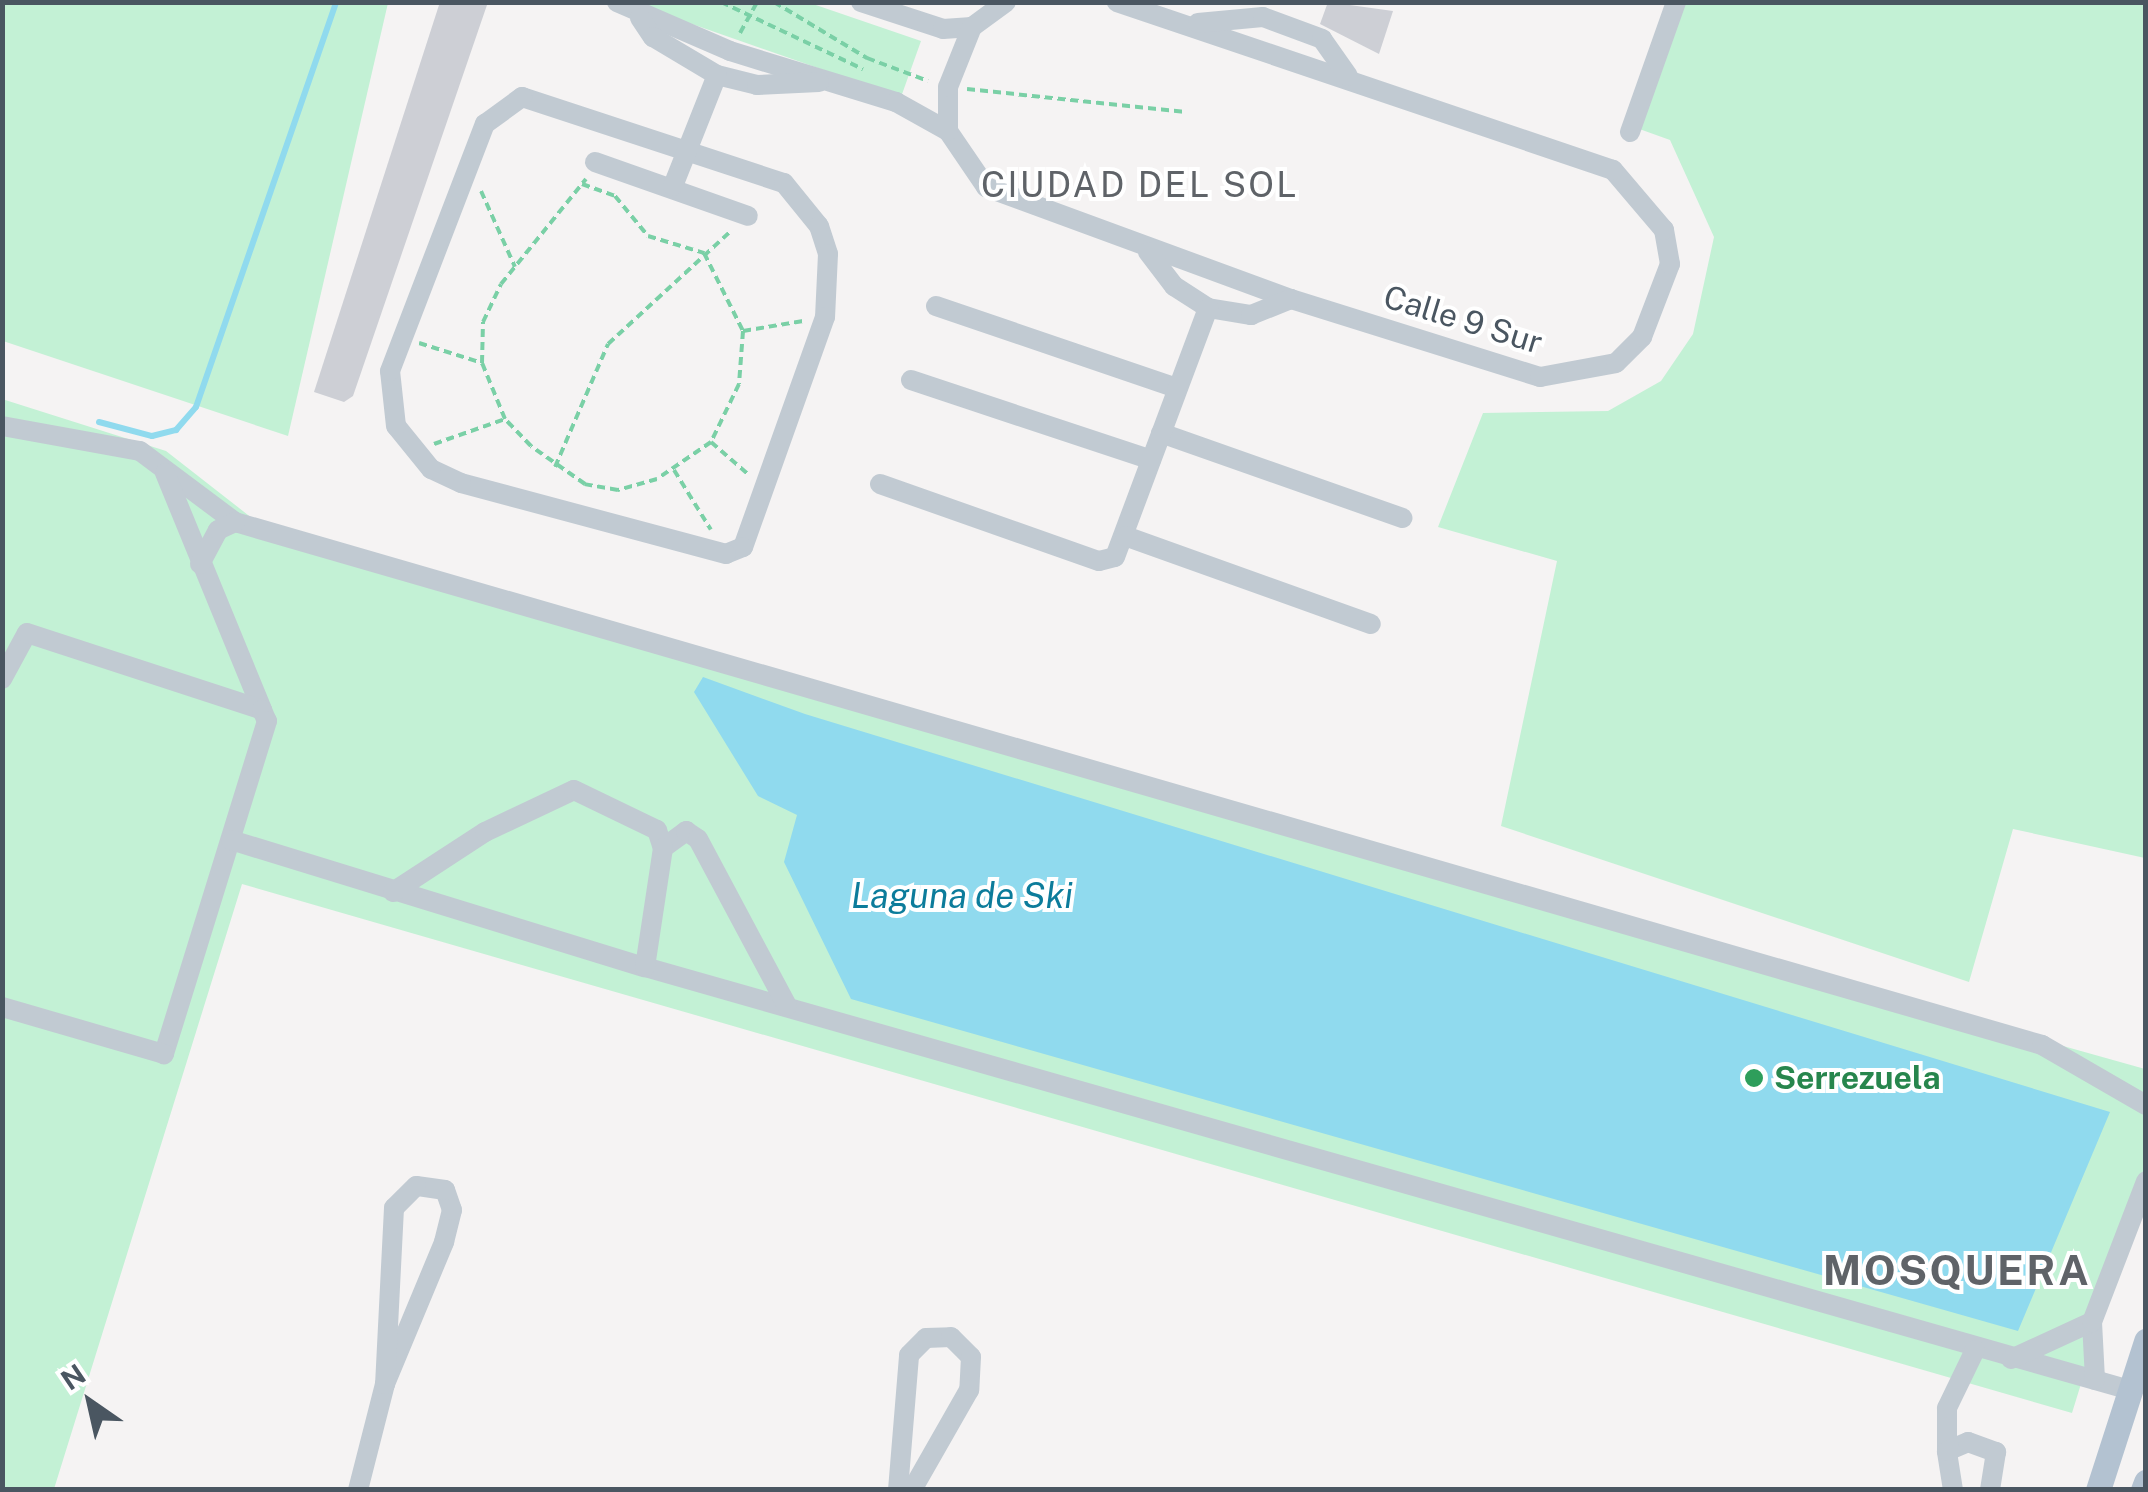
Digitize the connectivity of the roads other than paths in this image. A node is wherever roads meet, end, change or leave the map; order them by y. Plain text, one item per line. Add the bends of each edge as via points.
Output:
1 (616, 2) edge
2 (1006, 2) edge
3 (1118, 2) edge
4 (1676, 2) edge
5 (863, 3) edge
6 (638, 16) junction
7 (1187, 24) junction
8 (972, 28) junction
9 (717, 75) junction
10 (1348, 76) junction
11 (823, 81) junction
12 (948, 131) junction
13 (1630, 132) dead end
14 (686, 152) junction
15 (595, 162) dead end
16 (673, 186) junction
17 (748, 216) road end
18 (1148, 252) junction
19 (1291, 299) junction
20 (936, 306) dead end
21 (1208, 308) junction
22 (911, 380) dead end
23 (1177, 388) junction
24 (2, 426) edge
25 (1160, 433) junction
26 (1150, 460) junction
27 (162, 467) junction
28 (880, 484) dead end
29 (1402, 518) dead end
30 (235, 522) junction
31 (1124, 536) junction
32 (199, 566) junction
33 (1371, 624) dead end
34 (2, 680) edge
35 (262, 710) junction
36 (231, 840) junction
37 (663, 848) junction
38 (393, 892) junction
39 (645, 967) junction
40 (787, 1006) junction
41 (2, 1008) edge
42 (2146, 1104) edge
43 (2146, 1181) edge
44 (2092, 1322) junction
45 (2146, 1342) edge
46 (1975, 1350) junction
47 (2011, 1359) junction
48 (2095, 1380) junction
49 (385, 1384) junction
50 (2130, 1390) junction
51 (1947, 1451) junction
52 (2146, 1482) edge
53 (358, 1490) edge
54 (898, 1490) edge
55 (912, 1490) edge
56 (1953, 1490) edge
57 (1990, 1490) edge
58 (2098, 1490) edge
59 (2143, 1490) edge

1 - 6 street, Calle 9 Sur
2 - 8 street
3 - 7 street, Calle 9 Sur
4 - 13 street
5 - 8 street via 943,29
6 - 9 street via 653,37
6 - 11 street, Calle 9 Sur
7 - 10 street, Calle 9 Sur
7 - 10 street via 1264,17 1322,40
8 - 12 street via 948,87
9 - 11 street via 757,85
9 - 14 street
10 - 19 street, Calle 9 Sur via 1613,170 1664,230 1664,299 1616,363 1540,377
11 - 12 street, Calle 9 Sur via 896,102
12 - 18 street, Calle 9 Sur via 986,186
14 - 14 street via 522,96 485,124 403,338 389,400 412,452 461,483 726,554 756,530 825,317 828,254 806,202 784,184
14 - 16 street
15 - 16 street
16 - 17 street
18 - 19 street, Calle 9 Sur
18 - 21 street via 1174,286
19 - 21 street via 1251,315
20 - 23 street
21 - 23 street
22 - 26 street
23 - 25 street
24 - 27 street via 106,440
25 - 26 street
25 - 29 street
26 - 31 street
27 - 30 street
27 - 32 street
28 - 31 street via 1099,561 1115,556
30 - 32 street via 218,530
30 - 42 street via 2024,1039
31 - 33 street
32 - 35 street
34 - 35 street via 28,634
35 - 36 street
36 - 38 street
36 - 41 street via 164,1054
37 - 38 street via 646,819 563,792
37 - 39 street
37 - 40 street via 686,831 698,839
38 - 39 street
39 - 40 street
40 - 46 street
43 - 44 street
44 - 47 street
44 - 48 street
45 - 50 main road
46 - 47 street
46 - 51 street via 1947,1408
47 - 48 street
48 - 50 street
49 - 49 street via 444,1242 452,1210 445,1190 416,1186 394,1208
49 - 53 street
50 - 58 main road
51 - 56 street
51 - 57 street via 1985,1442 1996,1452
52 - 59 main road
54 - 55 street via 909,1355 926,1338 951,1337 971,1357 969,1390

